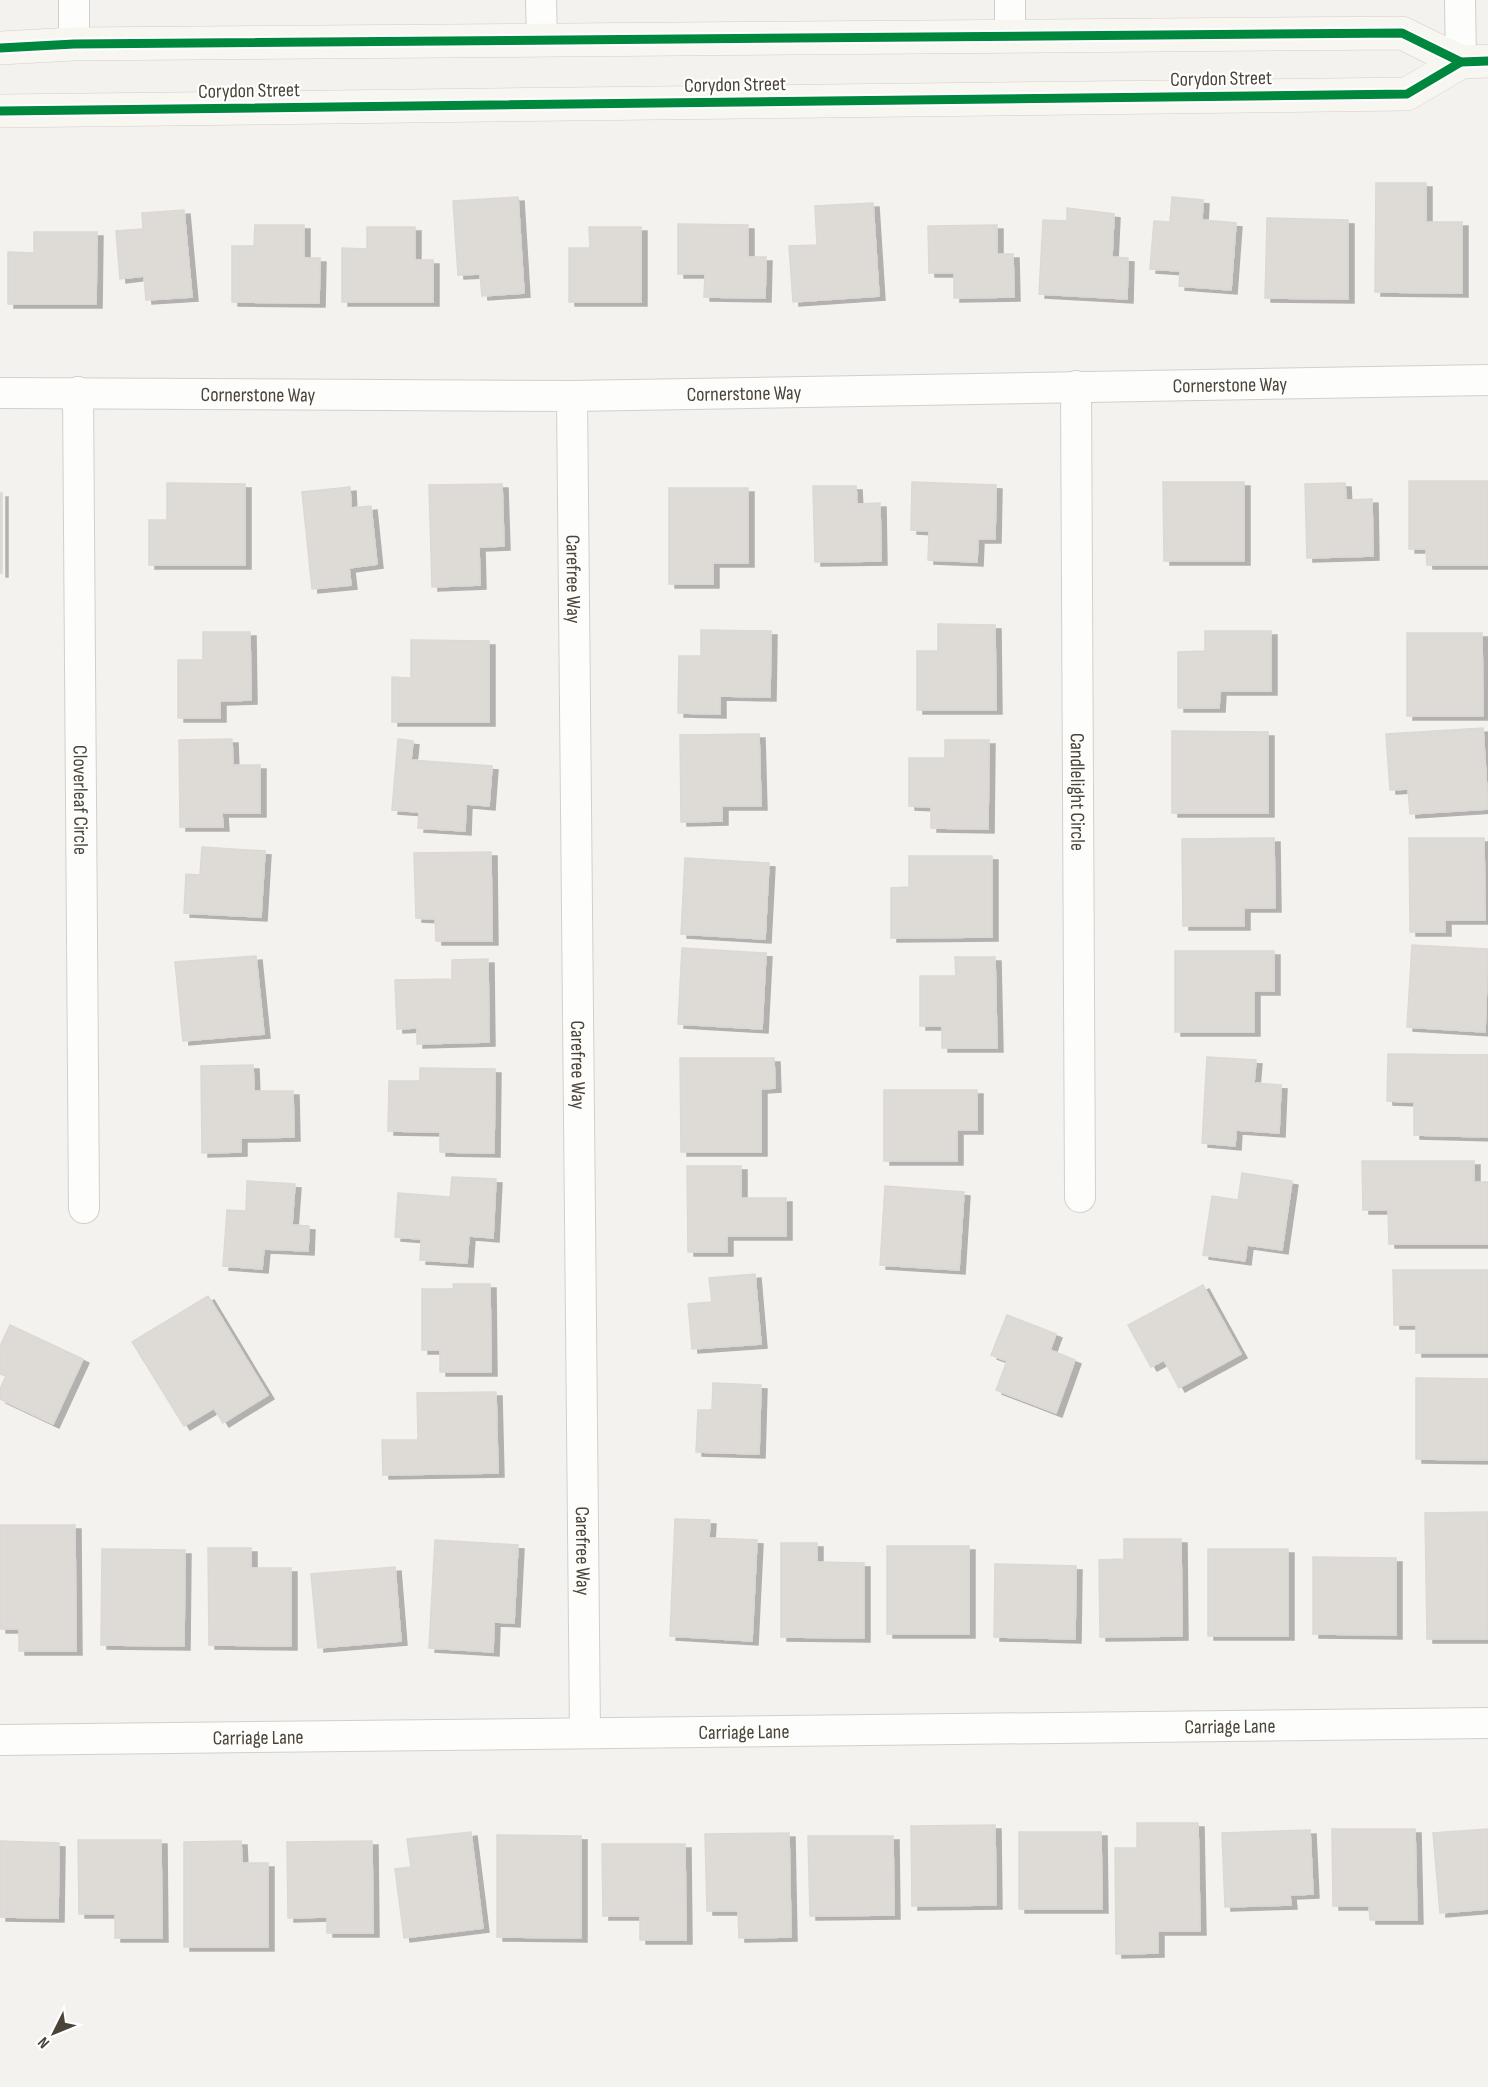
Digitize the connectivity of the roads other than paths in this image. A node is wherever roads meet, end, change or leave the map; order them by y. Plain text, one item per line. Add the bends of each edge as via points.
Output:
1 (74, 0) edge
2 (541, 0) edge
3 (1010, 0) edge
4 (1460, 0) edge
5 (1010, 36) junction
6 (542, 41) junction
7 (74, 44) junction
8 (0, 48) edge
9 (1474, 62) edge
10 (0, 111) edge
11 (1488, 380) edge
12 (1076, 386) junction
13 (78, 392) junction
14 (0, 393) edge
15 (572, 396) junction
16 (1080, 1197) dead end
17 (84, 1208) dead end
18 (1488, 1723) edge
19 (585, 1733) junction
20 (0, 1740) edge

1 - 7 street
2 - 6 street
3 - 5 street
4 - 9 street
5 - 6 main road
5 - 9 main road via 1402,33
6 - 7 main road
7 - 8 main road
9 - 10 main road, Corydon Street via 1407,94
11 - 12 street, Cornerstone Way
12 - 15 street, Cornerstone Way
12 - 16 street, Candlelight Circle
13 - 14 street, Cornerstone Way
13 - 15 street, Cornerstone Way
13 - 17 street, Cloverleaf Circle
15 - 19 street, Carefree Way
18 - 19 street, Carriage Lane
19 - 20 street, Carriage Lane

